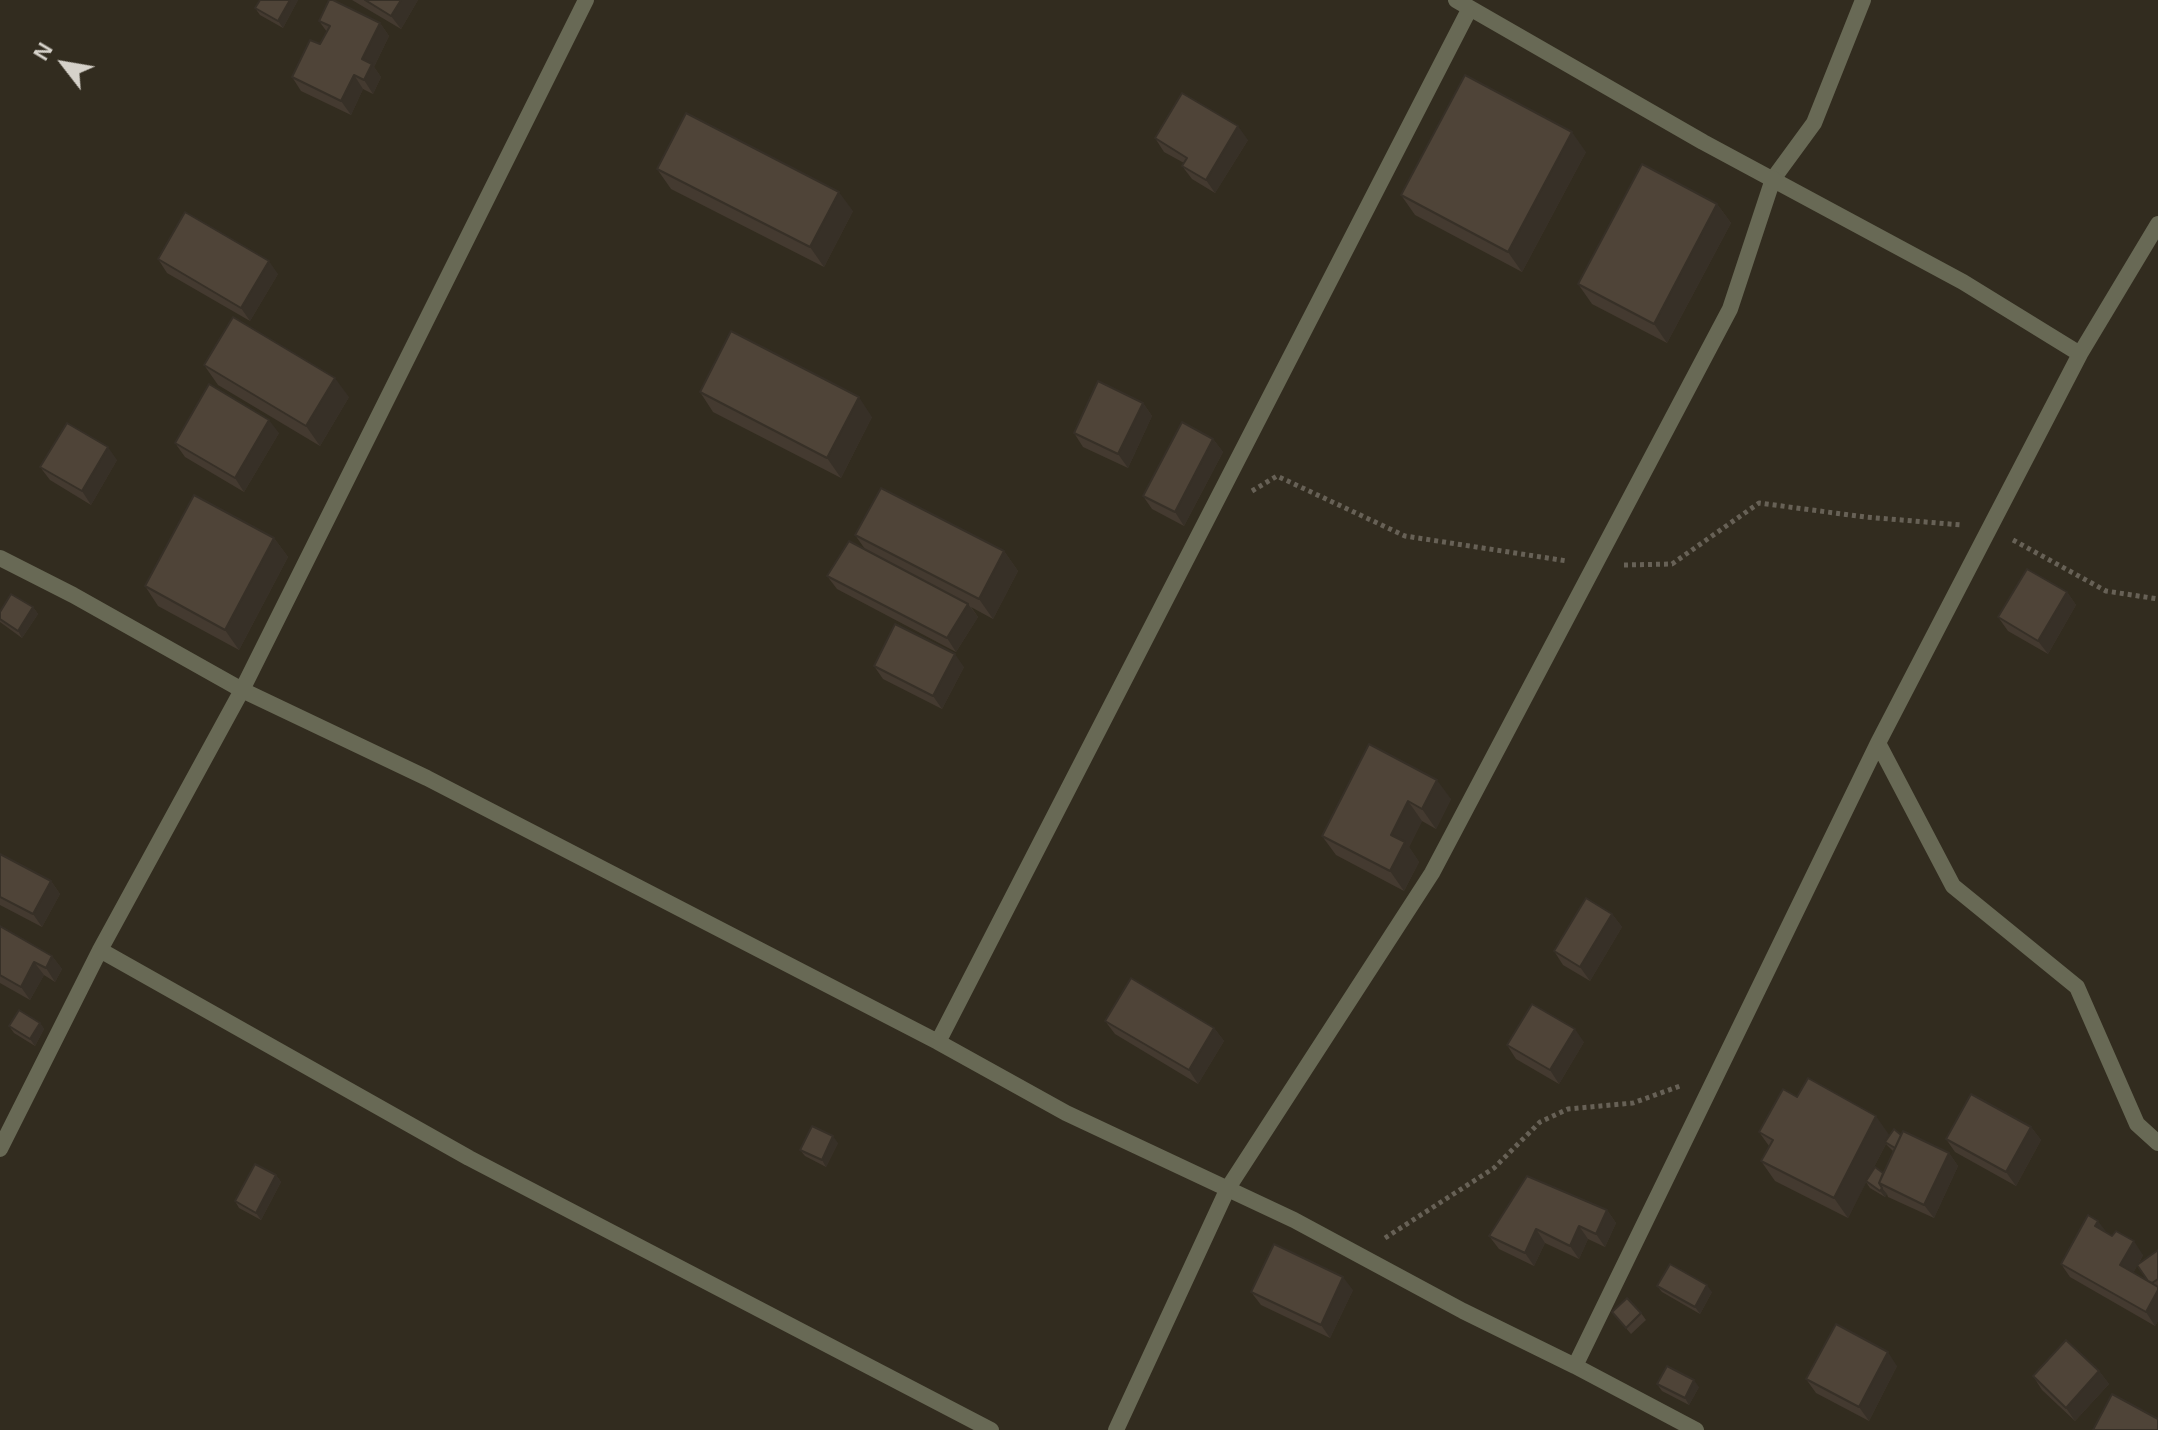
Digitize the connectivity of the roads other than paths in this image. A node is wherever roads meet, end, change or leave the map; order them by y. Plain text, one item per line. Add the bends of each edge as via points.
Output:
1 (586, 0) edge
2 (1863, 0) edge
3 (1467, 3) edge
4 (1773, 179) junction
5 (2158, 224) edge
6 (2080, 354) junction
7 (0, 558) edge
8 (242, 690) junction
9 (1878, 743) junction
10 (100, 950) junction
11 (938, 1042) junction
12 (2158, 1143) edge
13 (0, 1149) edge
14 (1228, 1188) junction
15 (1575, 1366) junction
16 (991, 1430) edge
17 (1116, 1430) edge
18 (1696, 1430) edge

1 - 8 street
2 - 4 street via 1814,123
3 - 4 street
3 - 11 street
4 - 6 street via 1963,282
4 - 14 street via 1730,309 1432,873
5 - 6 street
6 - 9 street
7 - 8 street
8 - 10 street
8 - 11 street via 427,778
9 - 12 street via 1953,886 2077,987 2137,1124
9 - 15 street
10 - 13 street
10 - 16 street via 469,1158
11 - 14 street via 1066,1113
14 - 15 street
14 - 17 street
15 - 18 street

